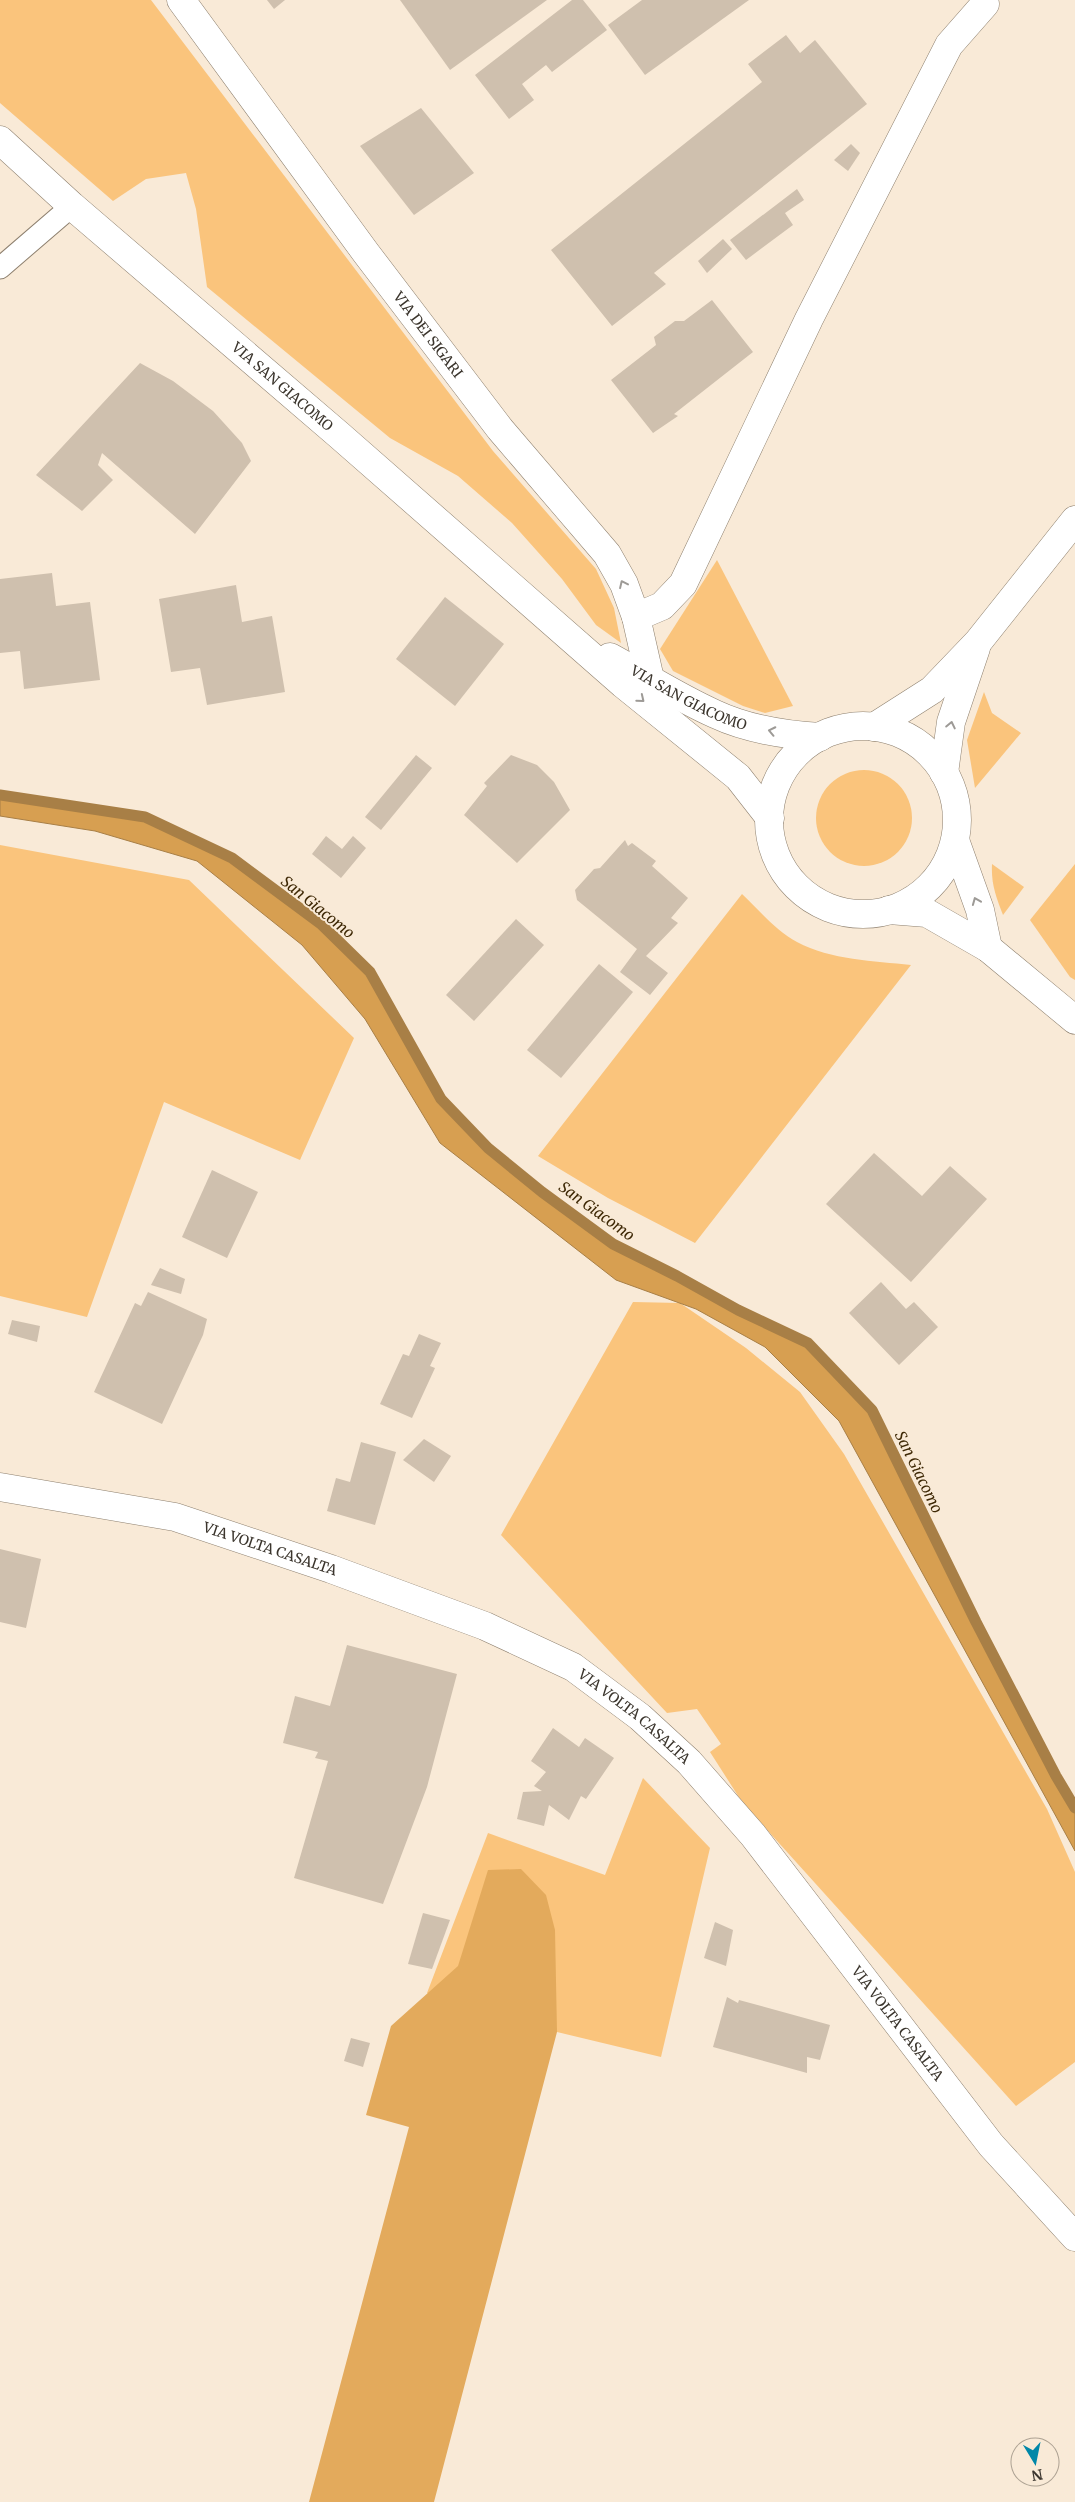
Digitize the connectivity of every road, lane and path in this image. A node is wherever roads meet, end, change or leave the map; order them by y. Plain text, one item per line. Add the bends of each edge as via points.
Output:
1 (181, 0) edge
2 (985, 4) dead end
3 (0, 140) edge
4 (72, 206) junction
5 (0, 268) edge
6 (1075, 520) edge
7 (636, 617) junction
8 (565, 632) junction
9 (978, 642) junction
10 (650, 679) junction
11 (874, 727) junction
12 (820, 736) junction
13 (944, 773) junction
14 (770, 818) junction
15 (956, 843) junction
16 (888, 910) junction
17 (988, 948) junction
18 (1075, 1020) edge
19 (0, 1486) edge
20 (1075, 2237) edge

7 -> 1 street, VIA DEI SIGARI via 624,584 607,554 494,421
2 - 7 street via 949,45 809,319 683,584 662,606
3 - 4 street, VIA SAN GIACOMO
4 - 5 lane
4 - 8 street, VIA SAN GIACOMO
6 - 9 street
7 - 10 street, VIA DEI SIGARI
8 - 10 street, VIA SAN GIACOMO
8 -> 14 street, VIA SAN GIACOMO via 623,684 738,777
9 - 11 street via 932,690
13 -> 9 street via 951,722
12 -> 10 street, VIA SAN GIACOMO via 796,736 716,715
11 - 12 street via 857,726
11 - 13 street via 888,729 917,742 937,760
12 - 14 street via 800,749 780,774 770,802
13 - 15 street via 951,784 958,811
14 - 16 street via 769,832 777,861 794,886 818,904 846,913 877,914
15 - 16 street via 954,856 938,878
17 -> 15 street via 980,910
16 - 17 street via 926,914
17 - 18 street
19 - 20 street, VIA VOLTA CASALTA via 174,1517 331,1569 485,1626 573,1667 640,1718 695,1769 753,1835 991,2145

